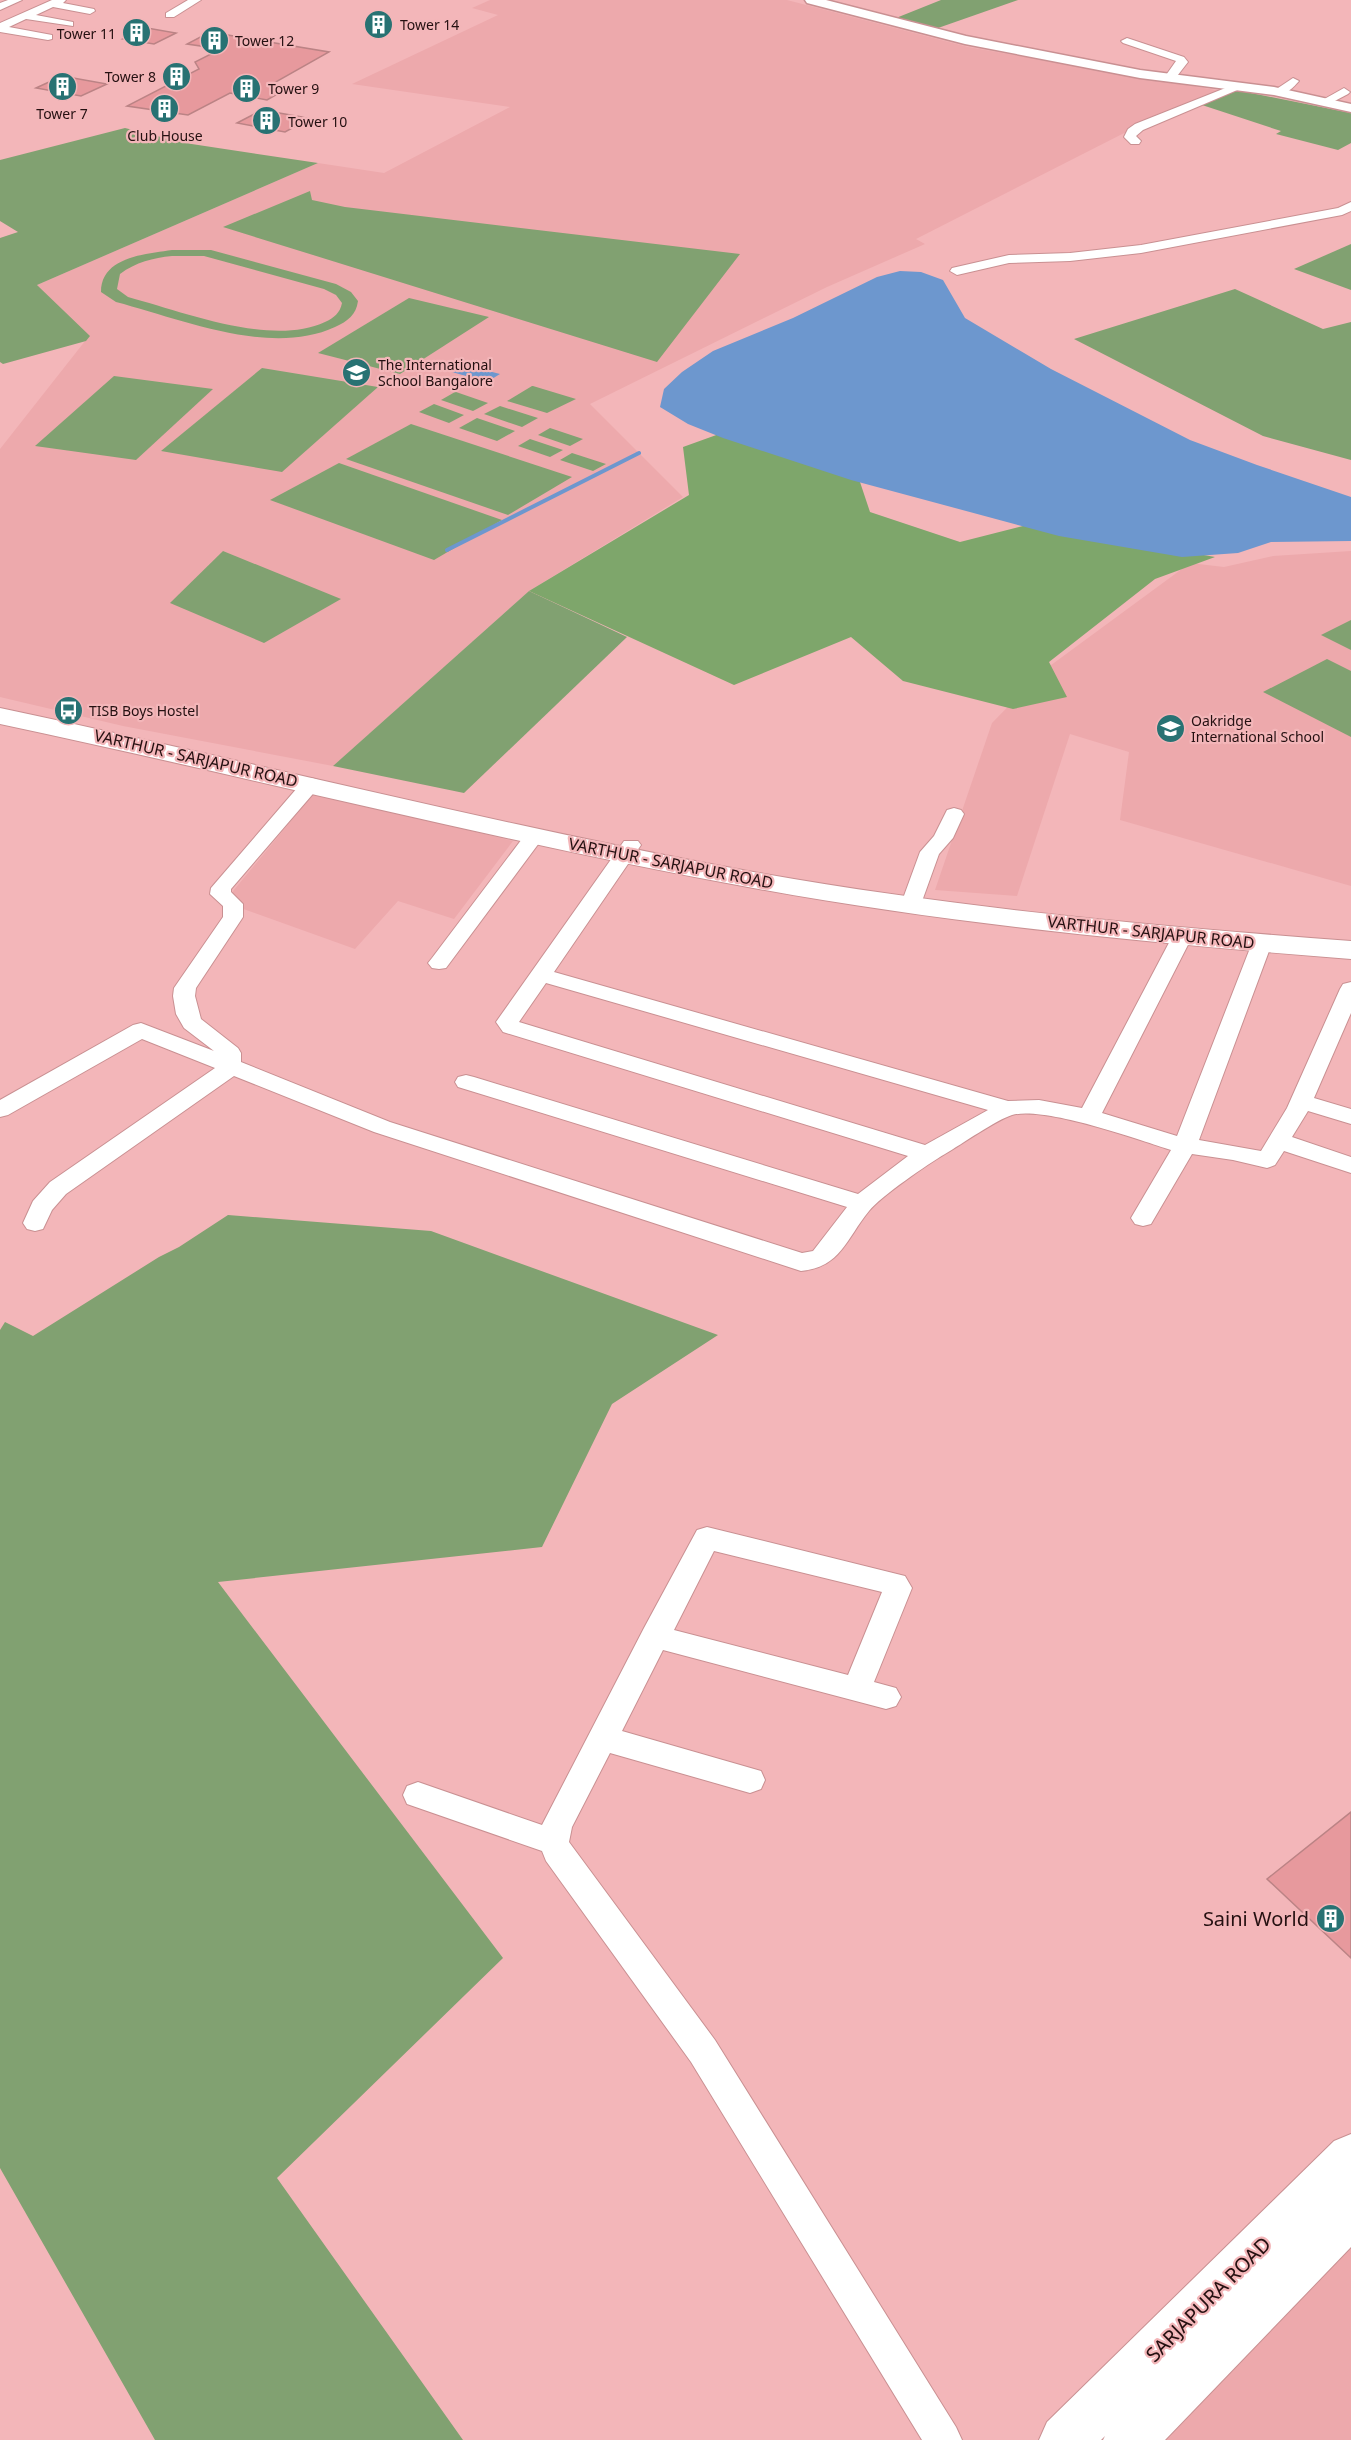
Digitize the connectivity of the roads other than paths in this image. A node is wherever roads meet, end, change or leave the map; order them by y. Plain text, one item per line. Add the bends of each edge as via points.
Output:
1 (17, 0) edge
2 (196, 0) edge
3 (811, 0) edge
4 (57, 2) edge
5 (0, 7) edge
6 (90, 11) dead end
7 (170, 15) dead end
8 (26, 16) junction
9 (69, 24) dead end
10 (0, 28) edge
11 (48, 37) dead end
12 (1126, 41) dead end
13 (1170, 78) junction
14 (1293, 81) dead end
15 (1238, 86) junction
16 (1279, 92) junction
17 (1344, 92) dead end
18 (1325, 102) junction
19 (1351, 108) edge
20 (1135, 141) dead end
21 (1351, 206) edge
22 (957, 271) dead end
23 (0, 704) edge
24 (0, 716) edge
25 (311, 784) junction
26 (954, 814) dead end
27 (535, 835) junction
28 (628, 850) junction
29 (912, 899) junction
30 (1182, 937) junction
31 (1351, 937) edge
32 (1262, 943) junction
33 (1351, 950) edge
34 (439, 963) dead end
35 (541, 975) junction
36 (1351, 989) edge
37 (230, 1066) junction
38 (466, 1082) dead end
39 (1300, 1101) junction
40 (1008, 1108) junction
41 (0, 1110) edge
42 (1089, 1117) junction
43 (1351, 1117) edge
44 (1279, 1141) junction
45 (1185, 1146) junction
46 (927, 1154) junction
47 (1351, 1165) edge
48 (862, 1203) junction
49 (1143, 1218) dead end
50 (35, 1223) dead end
51 (654, 1636) junction
52 (602, 1738) junction
53 (750, 1779) dead end
54 (418, 1795) dead end
55 (554, 1842) junction
56 (1351, 2157) edge
57 (1351, 2213) edge
58 (943, 2440) edge
59 (1065, 2440) edge
60 (1129, 2440) edge

1 - 5 street
2 - 7 street
3 - 13 street via 965,40
4 - 6 street
4 - 8 street
8 - 9 street
8 - 10 street
10 - 11 street
12 - 13 street via 1180,59 1181,66
13 - 15 street
14 - 16 street
15 - 16 street
15 - 20 street via 1139,127 1130,137
16 - 18 street
17 - 18 street
18 - 19 street
21 - 22 street via 1190,241 1070,257 1009,260
23 - 28 main road, VARTHUR - SARJAPUR ROAD
24 - 25 main road, VARTHUR - SARJAPUR ROAD
25 - 27 main road, VARTHUR - SARJAPUR ROAD
25 - 37 street via 221,888 222,897 233,904 233,917 185,988 184,1004 192,1023 226,1048
26 - 29 street via 943,838 930,852
27 - 28 main road, VARTHUR - SARJAPUR ROAD
27 - 34 street
28 - 29 main road, VARTHUR - SARJAPUR ROAD via 748,879
28 - 35 street
29 - 30 main road, VARTHUR - SARJAPUR ROAD
29 - 31 main road, VARTHUR - SARJAPUR ROAD
30 - 32 main road, VARTHUR - SARJAPUR ROAD
30 - 42 street
32 - 33 main road, VARTHUR - SARJAPUR ROAD
32 - 45 street
35 - 40 street
35 - 46 street via 509,1018 508,1025
36 - 39 street
37 - 41 street via 141,1030
37 - 48 street via 382,1127 801,1262 822,1257
37 - 50 street via 58,1188 41,1207
38 - 48 street
39 - 43 street
39 - 44 street
40 - 42 street via 1039,1107
40 - 46 street
42 - 45 street
44 - 45 street via 1264,1161 1237,1152
44 - 47 street
45 - 49 street
46 - 48 street
51 - 51 street via 706,1538 895,1584 898,1592 872,1693
51 - 52 street
52 - 53 street
52 - 55 street via 557,1826
54 - 55 street
55 - 58 street via 704,2051
56 - 59 main road, SARJAPURA ROAD
57 - 60 main road

